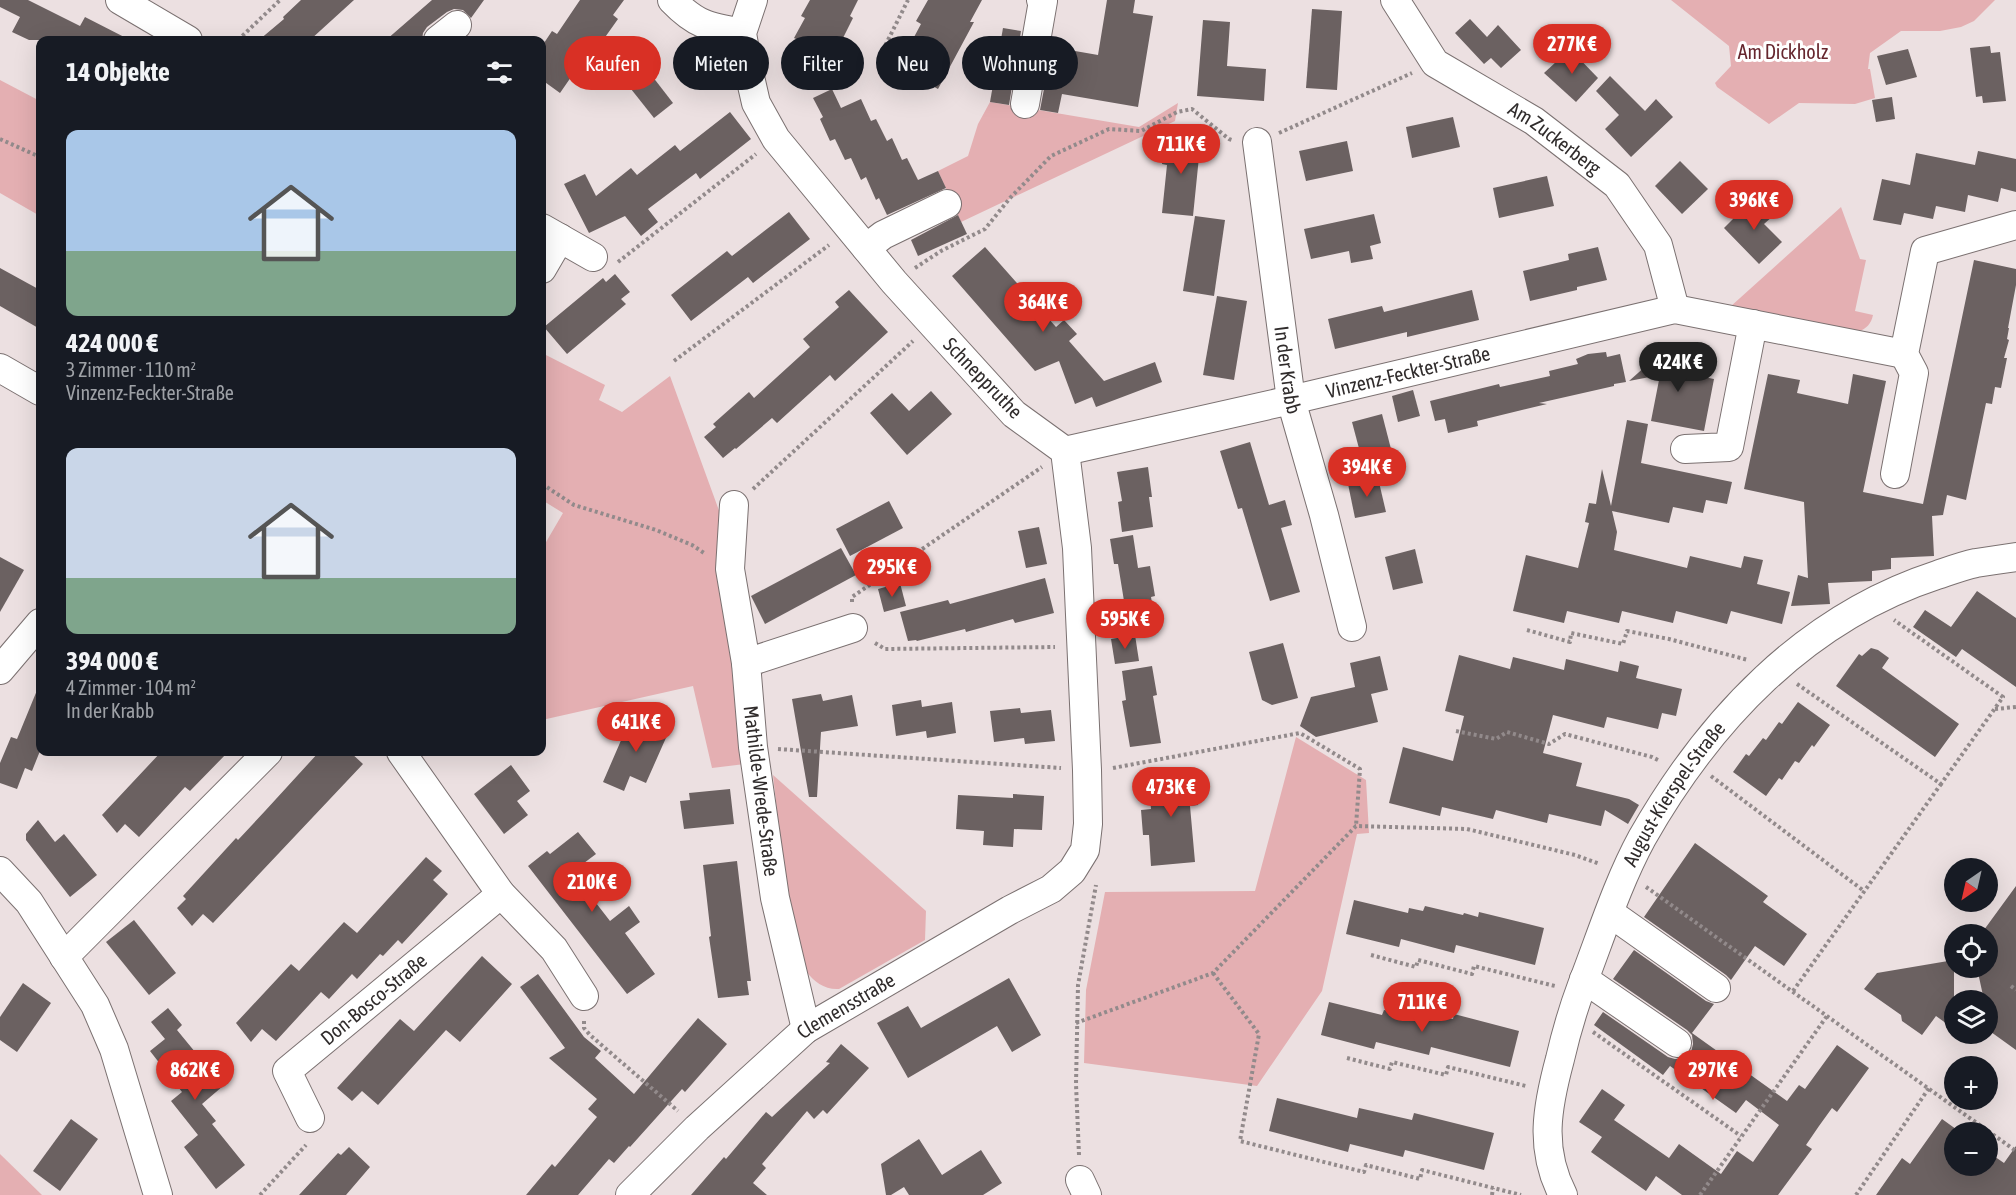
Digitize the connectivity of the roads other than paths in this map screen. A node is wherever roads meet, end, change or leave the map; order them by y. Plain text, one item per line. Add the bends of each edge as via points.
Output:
1 (120, 0) edge
2 (672, 0) edge
3 (753, 0) edge
4 (1395, 0) edge
5 (1042, 1) edge
6 (742, 33) junction
7 (181, 36) edge
8 (1025, 105) dead end
9 (1257, 142) road end
10 (946, 204) dead end
11 (2016, 225) edge
12 (551, 233) edge
13 (858, 239) junction
14 (546, 253) edge
15 (593, 257) road end
16 (1675, 309) junction
17 (1753, 324) junction
18 (1904, 354) junction
19 (0, 368) edge
20 (36, 389) edge
21 (1291, 400) junction
22 (1684, 449) dead end
23 (1065, 451) junction
24 (1895, 474) dead end
25 (734, 505) road end
26 (2016, 557) edge
27 (853, 627) road end
28 (1352, 627) dead end
29 (36, 628) edge
30 (746, 663) junction
31 (0, 670) edge
32 (264, 756) edge
33 (404, 756) edge
34 (0, 871) edge
35 (501, 894) junction
36 (1610, 913) junction
37 (64, 957) junction
38 (1716, 988) dead end
39 (584, 996) road end
40 (1578, 996) junction
41 (806, 1029) junction
42 (1677, 1043) dead end
43 (310, 1118) road end
44 (158, 1195) edge
45 (630, 1195) edge
46 (1563, 1195) edge

1 - 7 street
2 - 6 street via 688,17 714,28
3 - 6 street
4 - 16 street, Am Zuckerberg via 1435,63 1534,121 1617,185 1658,244
5 - 8 street
6 - 13 street, Schneppruthe via 756,103 776,139
9 - 21 street, In der Krabb
10 - 13 street via 883,235
11 - 18 street via 1925,251
12 - 14 street
12 - 15 street
13 - 23 street, Schneppruthe via 1014,414
16 - 17 street, Vinzenz-Feckter-Straße
16 - 21 street, Vinzenz-Feckter-Straße
17 - 18 street, Vinzenz-Feckter-Straße
17 - 22 street via 1729,447
18 - 24 street via 1914,373
19 - 20 street
21 - 23 street, Vinzenz-Feckter-Straße
21 - 28 street, In der Krabb
23 - 41 street, Clemensstraße via 1077,548 1088,770 1084,850 1072,871 1051,889
25 - 30 street, Mathilde-Wrede-Straße via 730,569
26 - 36 street, August-Kierspel-Straße via 1974,563 1909,584 1827,628 1775,668 1728,716 1687,768 1642,839
27 - 30 street
29 - 31 street
30 - 41 street, Mathilde-Wrede-Straße via 753,747 776,898
32 - 37 street
33 - 35 street
34 - 37 street via 29,902
35 - 39 street via 554,949
35 - 43 street, Don-Bosco-Straße via 286,1071
36 - 38 street
36 - 40 street, August-Kierspel-Straße
37 - 44 street via 95,1005 114,1049
40 - 42 street
40 - 46 street, August-Kierspel-Straße via 1551,1093 1547,1127 1549,1158
41 - 45 street, Clemensstraße

